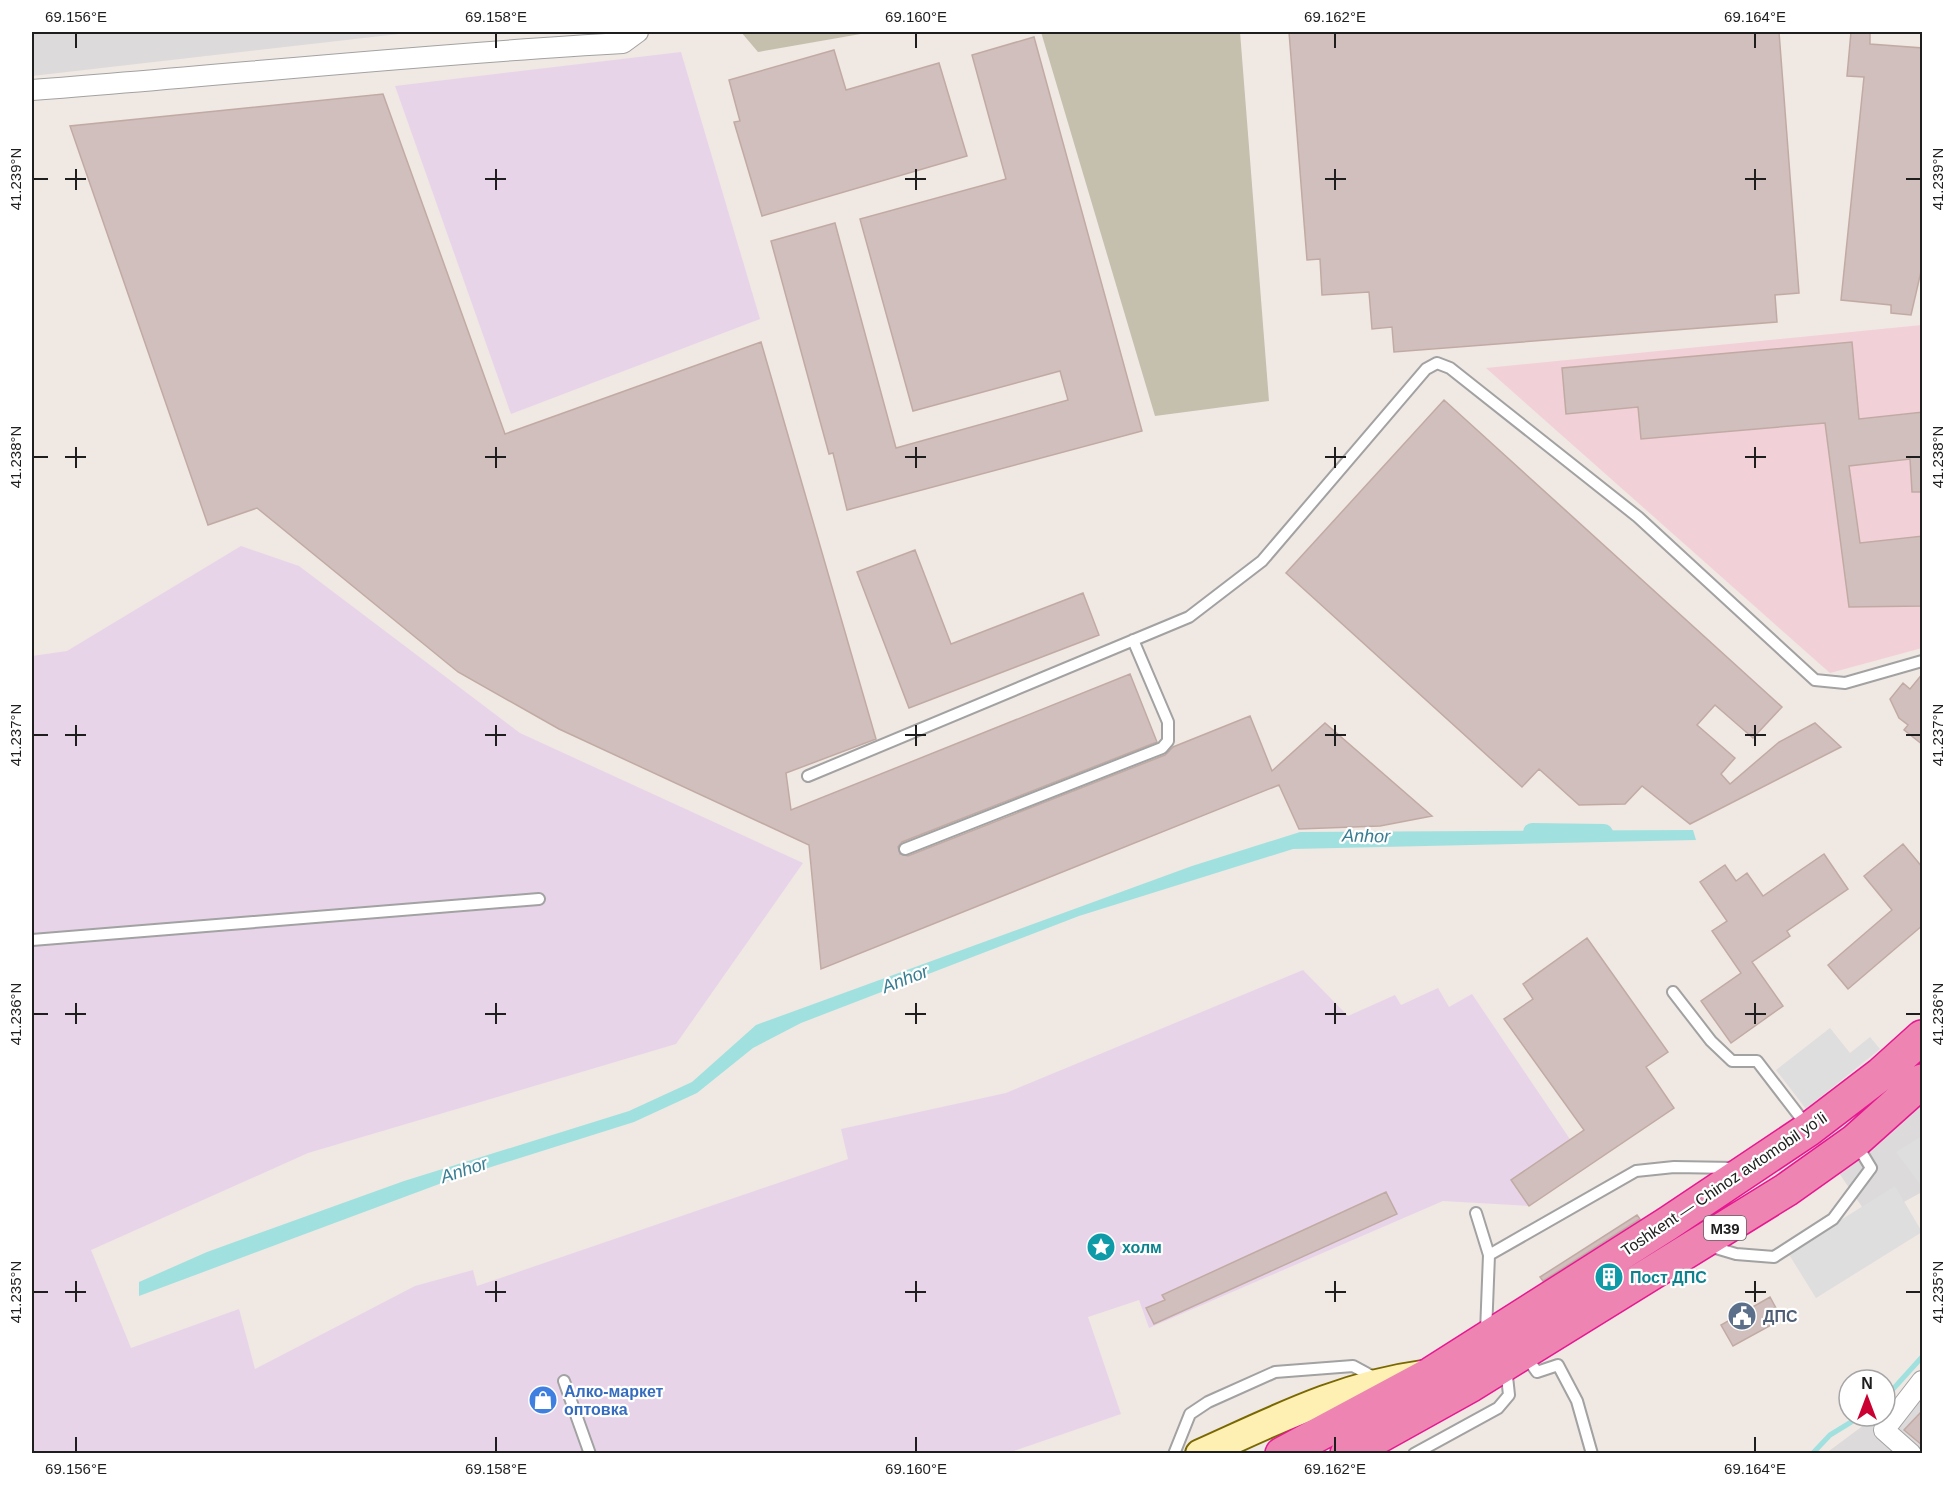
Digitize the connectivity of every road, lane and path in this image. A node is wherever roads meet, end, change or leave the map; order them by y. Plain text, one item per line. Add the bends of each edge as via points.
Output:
1 (638, 32) edge
2 (32, 90) edge
3 (1133, 640) junction
4 (1923, 661) edge
5 (808, 776) dead end
6 (905, 849) dead end
7 (539, 899) dead end
8 (32, 940) edge
9 (1673, 992) dead end
10 (1918, 1040) edge
11 (1923, 1081) edge
12 (1923, 1110) edge
13 (1809, 1129) junction
14 (1855, 1141) junction
15 (1750, 1169) junction
16 (1476, 1213) dead end
17 (1700, 1243) junction
18 (1489, 1255) junction
19 (1505, 1352) junction
20 (1431, 1374) junction
21 (1923, 1380) edge
22 (564, 1381) dead end
23 (1380, 1381) junction
24 (590, 1454) edge
25 (1174, 1454) edge
26 (1200, 1454) edge
27 (1282, 1454) edge
28 (1347, 1454) edge
29 (1414, 1454) edge
30 (1592, 1454) edge
31 (1911, 1454) edge

1 - 2 street via 623,43 479,51
3 - 4 lane via 1189,617 1262,561 1426,369 1437,363 1450,368 1638,517 1815,680 1845,683
3 - 5 lane
3 - 6 lane via 1168,722 1168,741 1162,748
7 - 8 lane
9 - 13 lane via 1711,1041 1732,1060 1757,1061
10 - 13 highway, Toshkent — Chinoz avtomobil yoʻli / M39
11 - 14 highway
12 - 14 highway, M39
13 - 15 highway, Toshkent — Chinoz avtomobil yoʻli / M39
14 - 17 highway, Toshkent — Chinoz avtomobil yoʻli / M39 via 1786,1190
14 - 17 lane via 1871,1168 1833,1219 1774,1257 1736,1254
15 - 18 lane via 1674,1167 1636,1171
15 - 19 highway, Toshkent — Chinoz avtomobil yoʻli / M39
16 - 18 lane
17 - 19 highway, Toshkent — Chinoz avtomobil yoʻli / M39
18 - 19 lane
19 - 20 highway, Toshkent — Chinoz avtomobil yoʻli / M39
19 - 28 highway, Toshkent — Chinoz avtomobil yoʻli / M39 via 1402,1425
19 - 29 lane via 1509,1395 1498,1408
19 - 30 lane via 1537,1372 1558,1365 1578,1401
20 - 23 street, M39
20 - 27 highway, Toshkent — Chinoz avtomobil yoʻli / M39
21 - 31 street via 1884,1430
22 - 24 lane
23 - 25 lane via 1353,1366 1275,1372 1208,1401 1190,1414
23 - 26 street, M39 via 1313,1404

